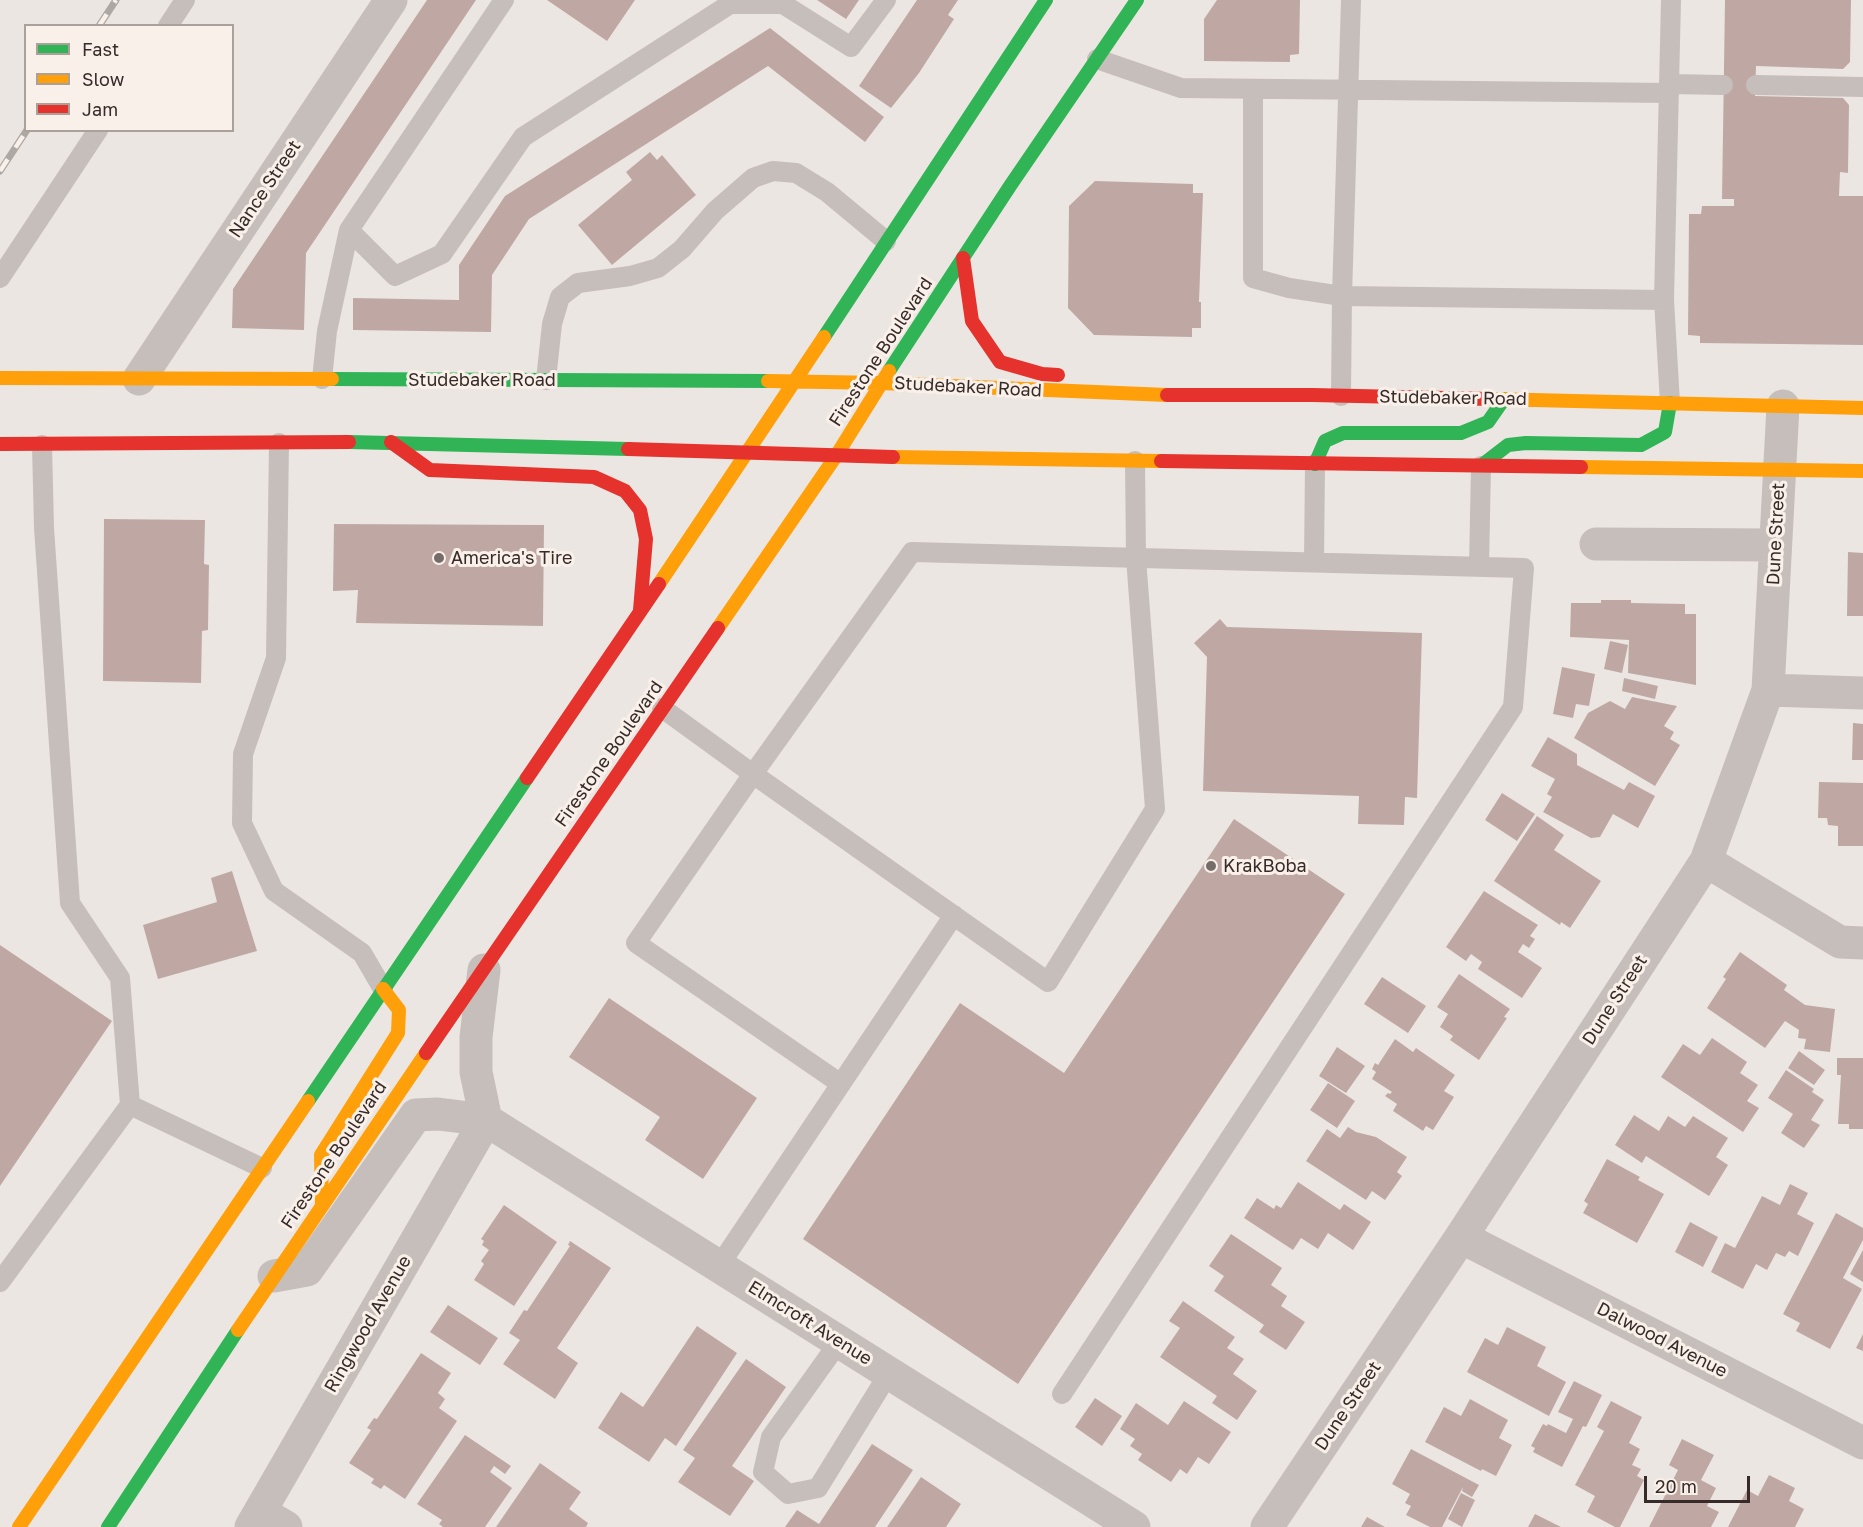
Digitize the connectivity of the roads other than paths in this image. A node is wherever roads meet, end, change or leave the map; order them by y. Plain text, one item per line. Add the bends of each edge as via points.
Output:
1 (185, 0) edge
2 (391, 0) edge
3 (504, 0) edge
4 (886, 0) edge
5 (1046, 0) edge
6 (1137, 0) edge
7 (1351, 0) edge
8 (1671, 0) edge
9 (169, 24) edge
10 (1097, 58) junction
11 (1723, 85) dead end
12 (1756, 85) dead end
13 (1863, 87) edge
14 (1669, 88) junction
15 (1253, 89) junction
16 (1350, 91) junction
17 (97, 132) edge
18 (349, 230) junction
19 (886, 241) junction
20 (963, 258) junction
21 (0, 278) edge
22 (1342, 296) junction
23 (1665, 300) junction
24 (1075, 376) dead end
25 (0, 378) edge
26 (1130, 378) dead end
27 (139, 379) junction
28 (322, 380) junction
29 (546, 380) junction
30 (794, 381) junction
31 (881, 383) junction
32 (1146, 395) junction
33 (1341, 396) junction
34 (1504, 399) junction
35 (1670, 404) junction
36 (1783, 406) junction
37 (1863, 408) edge
38 (390, 442) junction
39 (279, 443) junction
40 (0, 444) edge
41 (42, 445) junction
42 (747, 454) junction
43 (836, 456) junction
44 (1135, 461) junction
45 (1315, 464) junction
46 (1481, 466) junction
47 (1779, 468) junction
48 (1863, 471) edge
49 (1596, 544) dead end
50 (1775, 545) junction
51 (1136, 558) junction
52 (1314, 562) junction
53 (1479, 567) junction
54 (640, 610) junction
55 (1768, 690) junction
56 (1863, 693) edge
57 (662, 708) junction
58 (753, 774) junction
59 (1706, 861) junction
60 (954, 915) junction
61 (1863, 943) edge
62 (483, 970) junction
63 (383, 989) junction
64 (841, 1083) junction
65 (130, 1105) junction
66 (486, 1120) junction
67 (262, 1168) junction
68 (322, 1204) junction
69 (1461, 1237) junction
70 (719, 1266) junction
71 (274, 1276) junction
72 (0, 1282) edge
73 (839, 1342) junction
74 (890, 1374) junction
75 (1062, 1394) dead end
76 (1863, 1443) edge
77 (266, 1522) edge
78 (19, 1527) edge
79 (108, 1527) edge
80 (1134, 1527) edge
81 (1267, 1527) edge

1 - 9 lane
2 - 27 street, Nance Street
3 - 18 lane
4 - 18 lane via 851,47 783,4 730,4 524,137 442,254 395,276
5 - 19 main road
6 - 10 main road, Firestone Boulevard
7 - 16 lane
8 - 14 lane
10 - 15 lane via 1181,88
10 - 20 main road, Firestone Boulevard
11 - 14 lane
12 - 13 lane
14 - 16 lane
14 - 23 lane
15 - 16 lane
15 - 22 lane via 1253,278
16 - 22 lane
17 - 21 lane
18 - 28 lane via 327,331
19 - 29 lane via 827,192 796,173 773,171 753,178 658,268 578,283 560,297 552,324
19 - 30 main road
20 - 24 main road via 972,321 1000,362 1042,374
20 - 31 main road, Firestone Boulevard
22 - 23 lane
22 - 33 lane
23 - 35 lane
25 - 27 main road, Studebaker Road
26 - 32 main road
27 - 28 main road, Studebaker Road
28 - 29 main road, Studebaker Road
29 - 30 main road, Studebaker Road
30 - 31 main road, Studebaker Road
30 - 42 main road
31 - 32 main road, Studebaker Road
31 - 43 main road, Firestone Boulevard
32 - 33 main road, Studebaker Road
33 - 34 main road, Studebaker Road
34 - 35 main road, Studebaker Road
34 - 45 main road via 1488,423 1461,433 1343,433 1325,441
35 - 36 main road, Studebaker Road
35 - 46 main road via 1665,432 1641,445 1526,443 1508,446
36 - 37 main road, Studebaker Road
36 - 47 street, Dune Street
38 - 39 main road
38 - 42 main road
38 - 54 main road via 430,470 594,477 625,491 640,510 646,539
39 - 41 main road
39 - 63 lane via 276,658 243,754 242,823 274,891 362,954
40 - 41 main road
41 - 65 lane via 44,528 70,903 120,978
42 - 43 main road
42 - 54 main road
43 - 44 main road
43 - 57 main road, Firestone Boulevard
44 - 45 main road
44 - 51 lane
45 - 46 main road
45 - 52 lane
46 - 47 main road
46 - 53 lane
47 - 48 main road
47 - 50 street, Dune Street
49 - 50 street
50 - 55 street, Dune Street
51 - 52 lane
51 - 58 lane via 912,552
51 - 60 lane via 1155,809 1048,982
52 - 53 lane
53 - 75 lane via 1524,568 1513,707
54 - 63 main road
55 - 56 street
55 - 59 street, Dune Street
57 - 58 lane
57 - 62 main road, Firestone Boulevard
58 - 60 lane
58 - 64 lane via 636,943
59 - 61 street via 1840,942
59 - 69 street, Dune Street
60 - 64 lane
62 - 66 street via 476,1072
62 - 68 main road, Firestone Boulevard
63 - 67 main road
63 - 68 main road via 399,1010 398,1033 321,1155
64 - 70 lane
65 - 67 lane
65 - 72 lane
66 - 70 street, Elmcroft Avenue
66 - 71 street, Elmcroft Avenue via 416,1115 307,1270
66 - 77 street, Ringwood Avenue
67 - 78 main road
68 - 71 main road, Firestone Boulevard
69 - 76 street, Dalwood Avenue
69 - 81 street, Dune Street
70 - 73 street, Elmcroft Avenue
71 - 79 main road, Firestone Boulevard
73 - 74 street, Elmcroft Avenue
73 - 74 lane via 771,1437 762,1472 788,1494 818,1488
74 - 80 street, Elmcroft Avenue

